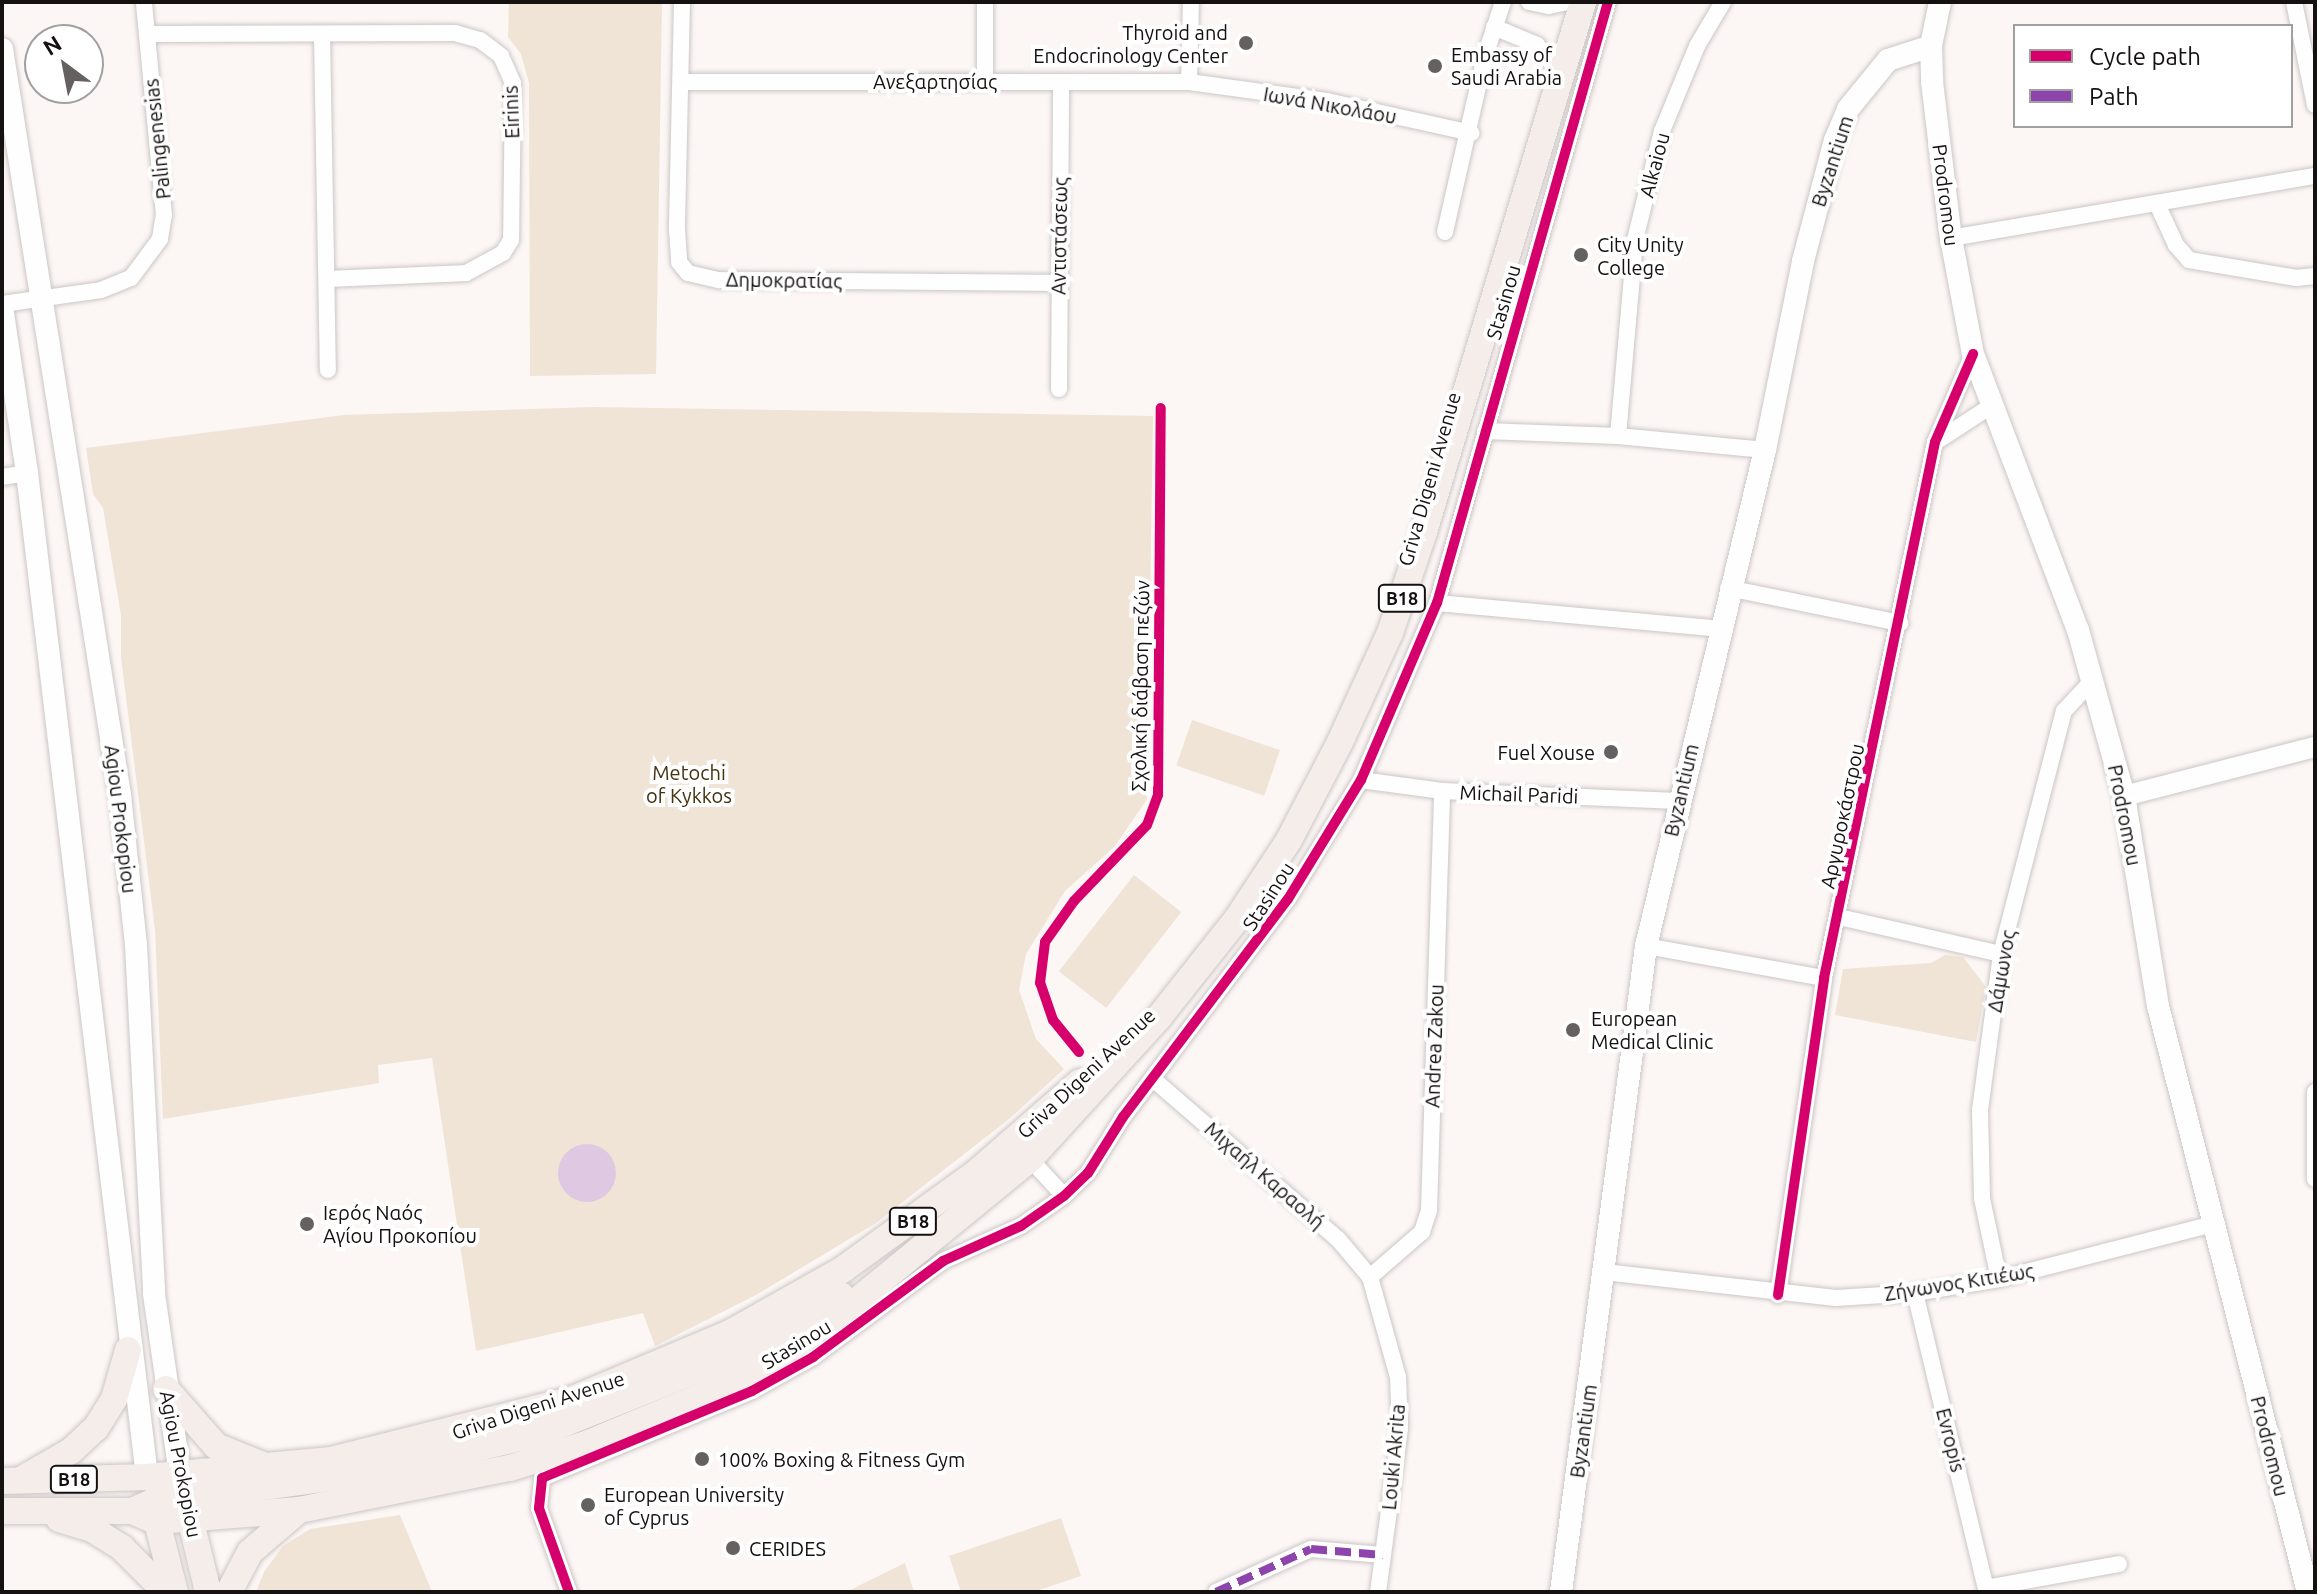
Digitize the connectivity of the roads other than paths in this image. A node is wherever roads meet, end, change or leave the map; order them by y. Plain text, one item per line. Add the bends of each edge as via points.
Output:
1 (144, 2) edge
2 (682, 2) edge
3 (985, 2) edge
4 (1191, 2) edge
5 (1503, 2) edge
6 (1529, 2) edge
7 (1569, 2) edge
8 (1583, 2) edge
9 (1608, 2) edge
10 (1723, 2) edge
11 (1940, 2) edge
12 (2294, 2) edge
13 (1494, 27) junction
14 (2308, 32) edge
15 (147, 34) junction
16 (322, 35) junction
17 (1931, 46) junction
18 (2, 49) edge
19 (1552, 64) junction
20 (985, 81) junction
21 (682, 82) junction
22 (1189, 82) junction
23 (1061, 83) junction
24 (2315, 105) edge
25 (1471, 133) junction
26 (2315, 176) edge
27 (2158, 206) junction
28 (1445, 232) dead end
29 (1951, 238) junction
30 (2315, 276) edge
31 (329, 279) junction
32 (1059, 283) junction
33 (38, 299) junction
34 (2, 306) edge
35 (1973, 354) junction
36 (328, 370) dead end
37 (1059, 389) dead end
38 (1991, 406) junction
39 (1485, 431) junction
40 (1618, 436) junction
41 (1935, 442) junction
42 (1765, 450) junction
43 (27, 473) junction
44 (2, 477) edge
45 (1728, 588) junction
46 (1437, 603) junction
47 (1900, 623) junction
48 (1720, 629) junction
49 (2093, 680) junction
50 (2315, 747) edge
51 (1361, 780) junction
52 (1442, 791) junction
53 (2124, 796) junction
54 (1678, 801) junction
55 (1839, 917) junction
56 (1646, 946) junction
57 (2001, 954) junction
58 (1824, 978) junction
59 (1153, 1079) junction
60 (2315, 1092) edge
61 (1030, 1159) junction
62 (2315, 1179) edge
63 (1064, 1196) junction
64 (2213, 1224) junction
65 (932, 1237) junction
66 (1604, 1272) junction
67 (1370, 1277) junction
68 (1999, 1279) junction
69 (1915, 1293) junction
70 (1778, 1295) junction
71 (128, 1350) junction
72 (166, 1389) junction
73 (270, 1467) junction
74 (10, 1482) edge
75 (185, 1497) junction
76 (147, 1503) junction
77 (299, 1510) junction
78 (13, 1511) edge
79 (1383, 1555) junction
80 (2119, 1564) dead end
81 (1987, 1590) edge
82 (166, 1592) edge
83 (175, 1592) edge
84 (208, 1592) edge
85 (229, 1592) edge
86 (569, 1592) edge
87 (1216, 1592) edge
88 (1378, 1592) edge
89 (1561, 1592) edge
90 (2308, 1592) edge

1 - 15 street, Palingenesias
2 - 21 street, Δημοκρατίας
3 - 20 street
4 - 22 street
5 - 13 street
6 - 7 street
7 - 19 main road, Griva Digeni Avenue / B18
8 - 61 main road, Griva Digeni Avenue / B18 via 1424,532 1390,633 1340,742 1289,840 1237,919 1160,1016
9 - 39 street, Stasinou
10 - 40 street, Alkaiou via 1697,46 1662,131 1635,240
11 - 17 main road, Prodromou
12 - 14 street
13 - 19 street via 1537,45
13 - 25 street
14 - 24 street
15 - 16 street, Eirinis
15 - 33 street, Palingenesias via 164,215 160,239 131,278 101,290
16 - 31 street
16 - 31 street, Eirinis via 455,33 480,40 501,56 513,83 511,240 503,253 493,263 466,273
17 - 29 main road, Prodromou
17 - 42 main road, Byzantium via 1888,60 1878,69 1848,109 1835,140 1803,261
18 - 33 main road, Agiou Prokopiou
19 - 73 main road, Griva Digeni Avenue / B18 via 1377,640 1287,824 1219,927 1154,1010 1050,1110 953,1191 842,1270 730,1333 585,1394 496,1422 379,1451
20 - 21 street, Ανεξαρτησίας
20 - 23 street, Ανεξαρτησίας
21 - 32 street, Δημοκρατίας via 677,230 679,262 688,273 719,280
22 - 23 street, Ανεξαρτησίας
22 - 25 street, Ιωνά Νικολάου via 1327,101
23 - 32 street, Αντιστάσεως
25 - 28 street
26 - 27 street
27 - 29 street
27 - 30 street via 2189,260 2296,278
29 - 35 main road, Prodromou
31 - 36 street
32 - 37 street, Αντιστάσεως
33 - 34 street, Palingenesias
33 - 72 main road, Agiou Prokopiou via 120,795 136,945 154,1294
34 - 43 main road, Agiou Prokopiou
35 - 38 main road, Prodromou
35 - 41 street, Αργυροκάστρου
38 - 41 street
38 - 49 main road, Prodromou
39 - 40 street
39 - 46 street, Stasinou
40 - 42 street
41 - 47 street, Αργυροκάστρου
42 - 45 main road, Byzantium
43 - 44 street
43 - 71 main road, Agiou Prokopiou
45 - 47 street
45 - 48 main road, Byzantium
46 - 48 street
46 - 51 street, Stasinou
47 - 55 street, Αργυροκάστρου
48 - 54 main road, Byzantium
49 - 53 main road, Prodromou
49 - 57 street, Δάμωνος via 2064,711
50 - 53 street
51 - 52 street, Michail Paridi
51 - 59 street, Stasinou via 1249,958
52 - 54 street, Michail Paridi
52 - 67 street, Andrea Zakou via 1429,1210 1422,1232
53 - 64 main road, Prodromou via 2158,1006
54 - 56 main road, Byzantium
55 - 57 street
55 - 58 street, Αργυροκάστρου
56 - 58 street
56 - 66 main road, Byzantium
57 - 68 street, Δάμωνος via 1980,1110 1982,1198
58 - 70 street, Αργυροκάστρου
59 - 63 street, Stasinou via 1088,1173
59 - 67 street, Μιχαήλ Καραολή via 1329,1230
60 - 62 street
61 - 63 street
61 - 65 main road, Griva Digeni Avenue / B18
63 - 86 street, Stasinou via 1021,1226 943,1261 855,1328 752,1391 540,1481 539,1508
64 - 68 street, Ζήνωνος Κιτιέως
64 - 90 main road, Prodromou
65 - 75 main road, Griva Digeni Avenue / B18 via 741,1352 578,1421 380,1471
65 - 77 main road, Griva Digeni Avenue / B18 via 785,1353 659,1416 510,1468
66 - 70 street, Ζήνωνος Κιτιέως
66 - 89 main road, Byzantium
67 - 79 street, Louki Akrita via 1398,1377 1400,1428
68 - 69 street, Ζήνωνος Κιτιέως
69 - 70 street, Ζήνωνος Κιτιέως
69 - 81 street, Evropis
71 - 74 main road via 114,1399 96,1428 71,1451
71 - 76 main road, Agiou Prokopiou
72 - 73 main road via 216,1446
72 - 75 main road, Agiou Prokopiou
73 - 75 main road, Griva Digeni Avenue / B18
74 - 76 main road, Griva Digeni Avenue / B18
75 - 76 main road, Griva Digeni Avenue / B18
75 - 77 main road, Griva Digeni Avenue / B18
75 - 84 main road, Agiou Prokopiou
76 - 78 main road, Griva Digeni Avenue / B18
76 - 83 main road, Agiou Prokopiou
77 - 85 main road via 250,1552
78 - 82 main road via 77,1524 108,1538
79 - 87 street via 1311,1549
79 - 88 street, Louki Akrita
80 - 81 street, Evropis

